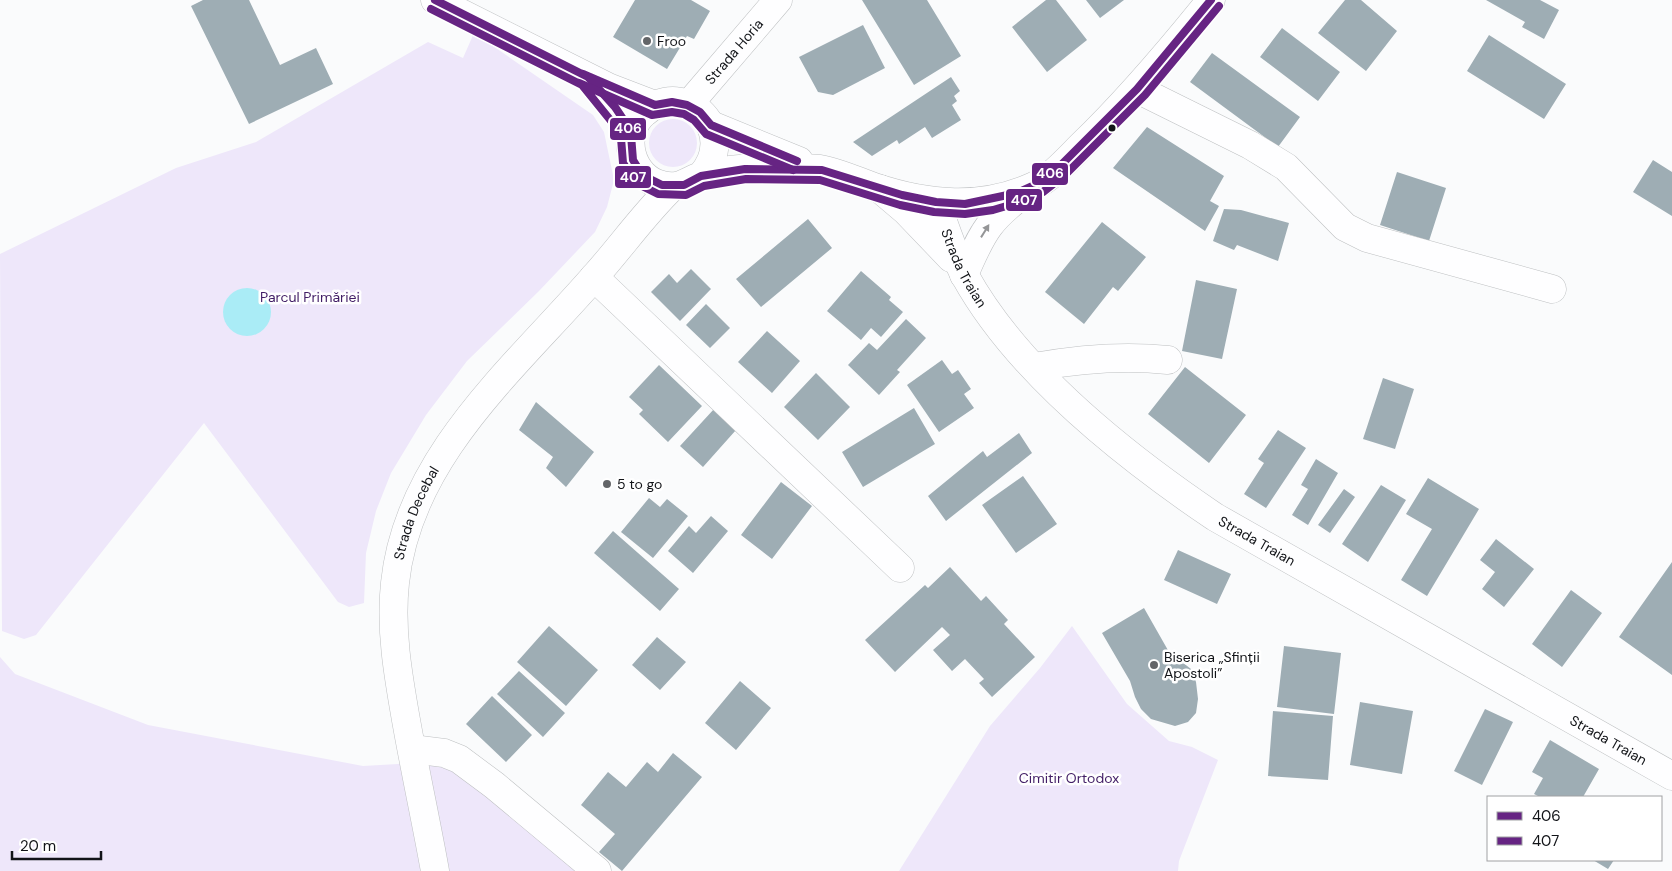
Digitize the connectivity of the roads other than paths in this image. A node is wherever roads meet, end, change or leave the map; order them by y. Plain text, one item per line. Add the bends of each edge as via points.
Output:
1 (435, 0) edge
2 (778, 0) edge
3 (1211, 0) edge
4 (588, 77) junction
5 (1137, 89) junction
6 (688, 104) junction
7 (655, 105) junction
8 (711, 125) junction
9 (631, 135) junction
10 (638, 168) junction
11 (822, 170) junction
12 (701, 176) junction
13 (1037, 184) junction
14 (672, 187) junction
15 (880, 189) junction
16 (936, 202) junction
17 (613, 255) junction
18 (964, 275) junction
19 (594, 277) junction
20 (1552, 289) dead end
21 (1168, 360) dead end
22 (1034, 367) junction
23 (900, 568) dead end
24 (412, 749) junction
25 (1672, 776) edge
26 (435, 871) edge
27 (597, 871) edge

1 - 4 street
2 - 6 street, Strada Horia
3 - 5 street
4 - 7 street
4 - 9 street via 615,108
5 - 13 street via 1062,165
5 - 20 street via 1250,145 1286,167 1345,227 1367,238
6 - 7 street via 666,102
6 - 8 street via 706,116
7 - 9 street via 638,118
8 - 11 street
8 - 12 street via 714,156
9 - 10 street via 630,148
10 - 14 street via 653,182
10 - 17 street, Strada Decebal via 633,206
11 - 12 street via 772,167
11 - 15 street
12 - 14 street
13 - 16 street via 992,200 965,204
18 -> 13 street via 977,246 997,215
14 - 17 street, Strada Decebal
15 - 16 street
15 - 18 street via 906,210
16 - 18 street, Strada Traian
17 - 19 street, Strada Decebal
18 - 22 street, Strada Traian via 983,305
19 - 23 street
19 - 24 street, Strada Decebal via 472,415 421,492 408,523 395,584 394,632
21 - 22 street via 1139,357 1076,359
22 - 25 street, Strada Traian via 1126,453 1215,517
24 - 26 street, Strada Decebal
24 - 27 street via 444,753 459,759

